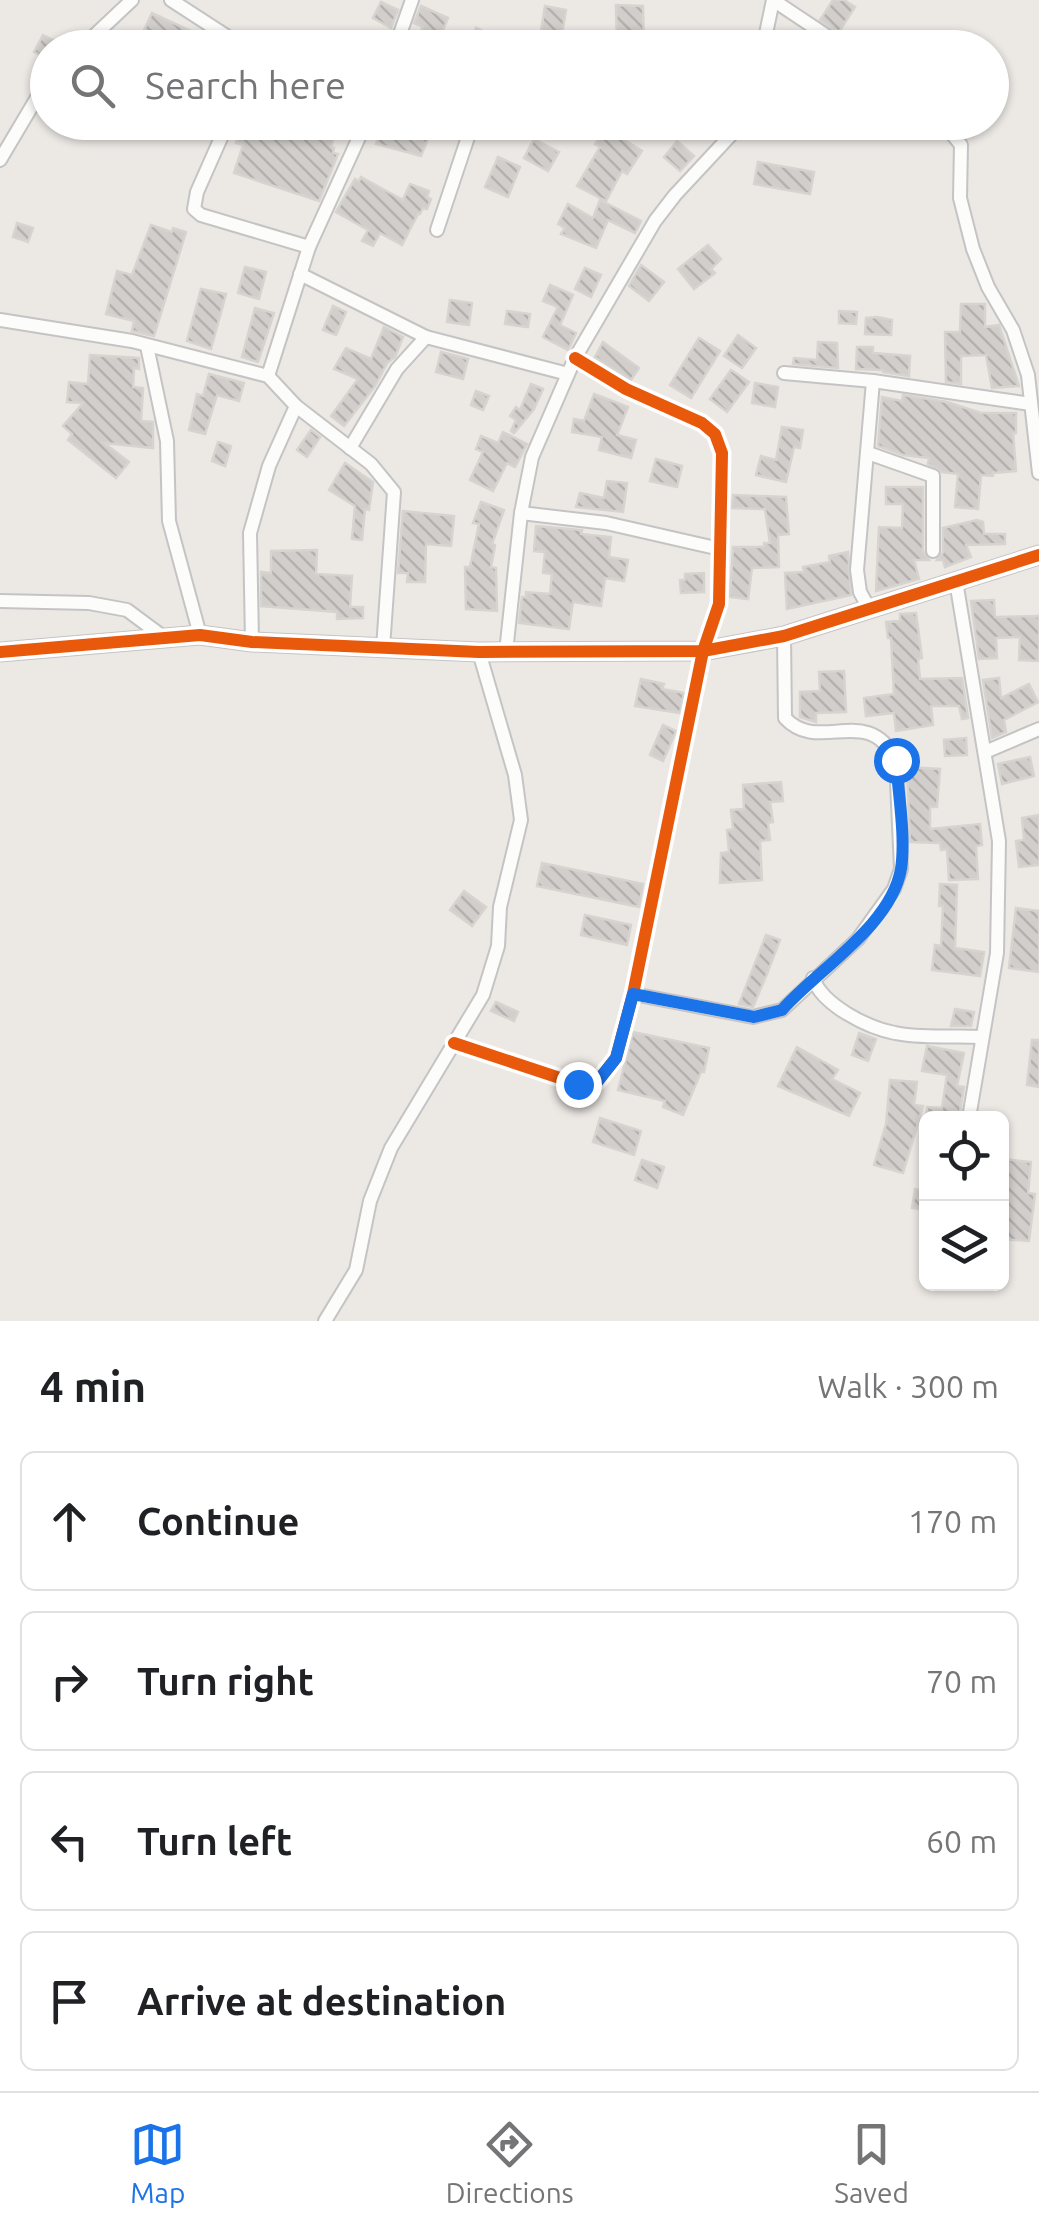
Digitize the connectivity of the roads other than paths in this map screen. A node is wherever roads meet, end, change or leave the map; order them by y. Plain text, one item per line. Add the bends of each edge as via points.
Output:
1 (132, 0) edge
2 (171, 0) edge
3 (412, 0) edge
4 (100, 30) edge
5 (217, 30) edge
6 (401, 30) edge
7 (767, 30) edge
8 (817, 30) edge
9 (30, 109) edge
10 (220, 140) edge
11 (358, 140) edge
12 (466, 140) edge
13 (725, 140) edge
14 (958, 140) edge
15 (0, 160) edge
16 (437, 230) dead end
17 (309, 247) junction
18 (300, 274) junction
19 (0, 320) edge
20 (426, 337) junction
21 (147, 346) junction
22 (575, 358) junction
23 (784, 373) dead end
24 (568, 374) junction
25 (268, 376) junction
26 (873, 381) junction
27 (1031, 404) junction
28 (296, 406) junction
29 (350, 448) junction
30 (868, 454) junction
31 (1039, 473) edge
32 (521, 513) junction
33 (720, 549) junction
34 (934, 551) dead end
35 (1039, 555) edge
36 (956, 582) junction
37 (0, 601) edge
38 (870, 610) junction
39 (200, 635) junction
40 (162, 636) junction
41 (784, 636) junction
42 (252, 642) junction
43 (383, 648) junction
44 (703, 651) junction
45 (0, 652) edge
46 (479, 652) junction
47 (506, 652) junction
48 (1039, 729) edge
49 (985, 752) junction
50 (814, 978) junction
51 (633, 994) junction
52 (982, 1036) junction
53 (454, 1043) junction
54 (970, 1111) edge
55 (324, 1321) edge

1 - 4 street
2 - 5 street
3 - 6 street
7 - 8 street via 773,0
9 - 15 street
10 - 17 street via 194,209
11 - 17 street
12 - 16 street
13 - 22 street via 655,221
14 - 27 street via 960,198 973,249 1013,330
17 - 18 street
18 - 20 street
18 - 25 street
19 - 21 street
20 - 24 street
20 - 29 street via 397,369
21 - 25 street
21 - 39 street via 167,441 168,522
22 - 24 street
22 - 33 street via 715,434 722,453
23 - 26 street
24 - 32 street via 532,457
25 - 28 street
26 - 27 street
26 - 30 street
27 - 31 street
28 - 29 street
28 - 42 street via 250,532
29 - 43 street via 394,492
30 - 34 street via 934,476
30 - 38 street via 857,570
32 - 33 street via 606,523
32 - 47 street
33 - 44 street via 719,604
35 - 36 street
36 - 38 street
36 - 49 street
37 - 40 street via 127,610
38 - 41 street
39 - 40 street
39 - 42 street
40 - 45 street
41 - 44 street
41 - 50 street via 786,718 794,728 868,731 888,744 896,760 901,868 894,889 858,939
42 - 43 street
43 - 46 street
44 - 47 street
44 - 51 street
46 - 47 street
46 - 53 street via 516,775 521,820 500,907 498,946 483,995
48 - 49 street
49 - 52 street via 1000,841 997,954
50 - 51 street via 782,1010 754,1017
50 - 52 street via 826,1000 894,1033
51 - 53 street via 616,1058 588,1085
52 - 54 street
53 - 55 street via 391,1148 370,1201 356,1270

